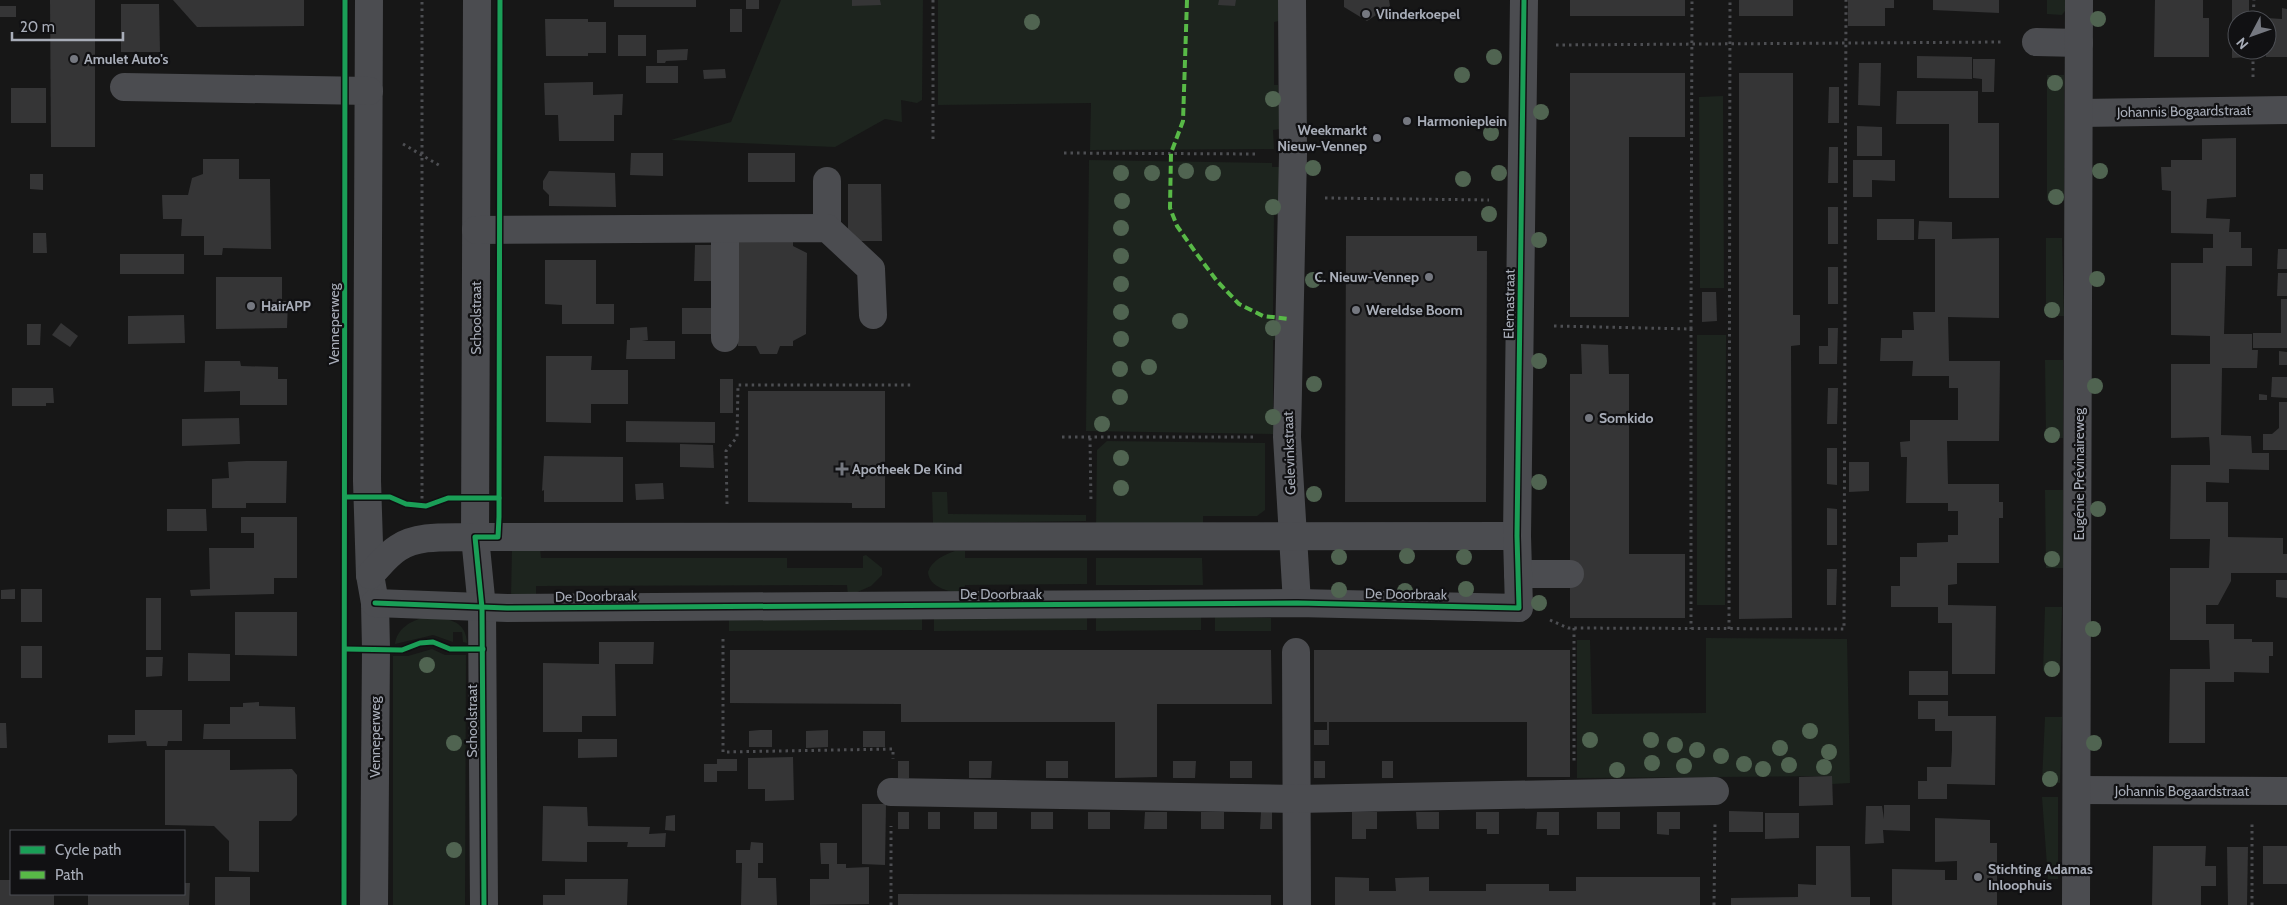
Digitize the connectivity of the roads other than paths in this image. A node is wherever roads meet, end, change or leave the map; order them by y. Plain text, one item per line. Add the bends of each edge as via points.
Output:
1 (369, 0) edge
2 (477, 0) edge
3 (1292, 0) edge
4 (1524, 0) edge
5 (2079, 0) edge
6 (2036, 42) road end
7 (2079, 43) junction
8 (124, 87) dead end
9 (369, 91) junction
10 (2287, 110) edge
11 (2080, 113) junction
12 (827, 181) dead end
13 (827, 228) junction
14 (724, 229) junction
15 (476, 230) junction
16 (873, 316) dead end
17 (725, 338) dead end
18 (1517, 536) junction
19 (486, 537) junction
20 (1294, 537) junction
21 (1518, 574) junction
22 (1570, 574) dead end
23 (370, 576) junction
24 (375, 603) junction
25 (1297, 603) junction
26 (482, 608) junction
27 (1519, 608) joint
28 (1296, 652) dead end
29 (2077, 790) junction
30 (2287, 790) edge
31 (1715, 791) road end
32 (892, 792) road end
33 (1296, 799) junction
34 (374, 905) edge
35 (484, 905) edge
36 (1297, 905) edge
37 (2076, 905) edge

1 - 9 street, Venneperweg
2 - 15 street, Schoolstraat
3 - 20 street, Gelevinkstraat via 1287,437
4 - 18 street, Elemastraat
5 - 7 street, Eugénie Prévinaireweg
6 - 7 street
7 - 11 street, Eugénie Prévinaireweg
8 - 9 street
9 - 23 street, Venneperweg
10 - 11 street, Johannis Bogaardstraat
11 - 29 street, Eugénie Prévinaireweg
12 - 13 street
13 - 14 street
13 - 16 street via 871,269
14 - 15 street
14 - 17 street
15 - 19 street, Schoolstraat via 475,498
18 - 20 street
18 - 21 street, Elemastraat
19 - 20 street
19 - 23 street via 426,539 404,545 389,555
19 - 26 street, Schoolstraat
20 - 25 street, Gelevinkstraat
21 - 22 street
21 - 27 street, Elemastraat
23 - 24 street, Venneperweg
24 - 26 street, De Doorbraak
24 - 34 street, Venneperweg
25 - 26 street, De Doorbraak
25 - 27 street, De Doorbraak
26 - 35 street, Schoolstraat
28 - 33 street
29 - 30 street, Johannis Bogaardstraat
29 - 37 street, Eugénie Prévinaireweg
31 - 33 street
32 - 33 street
33 - 36 street

